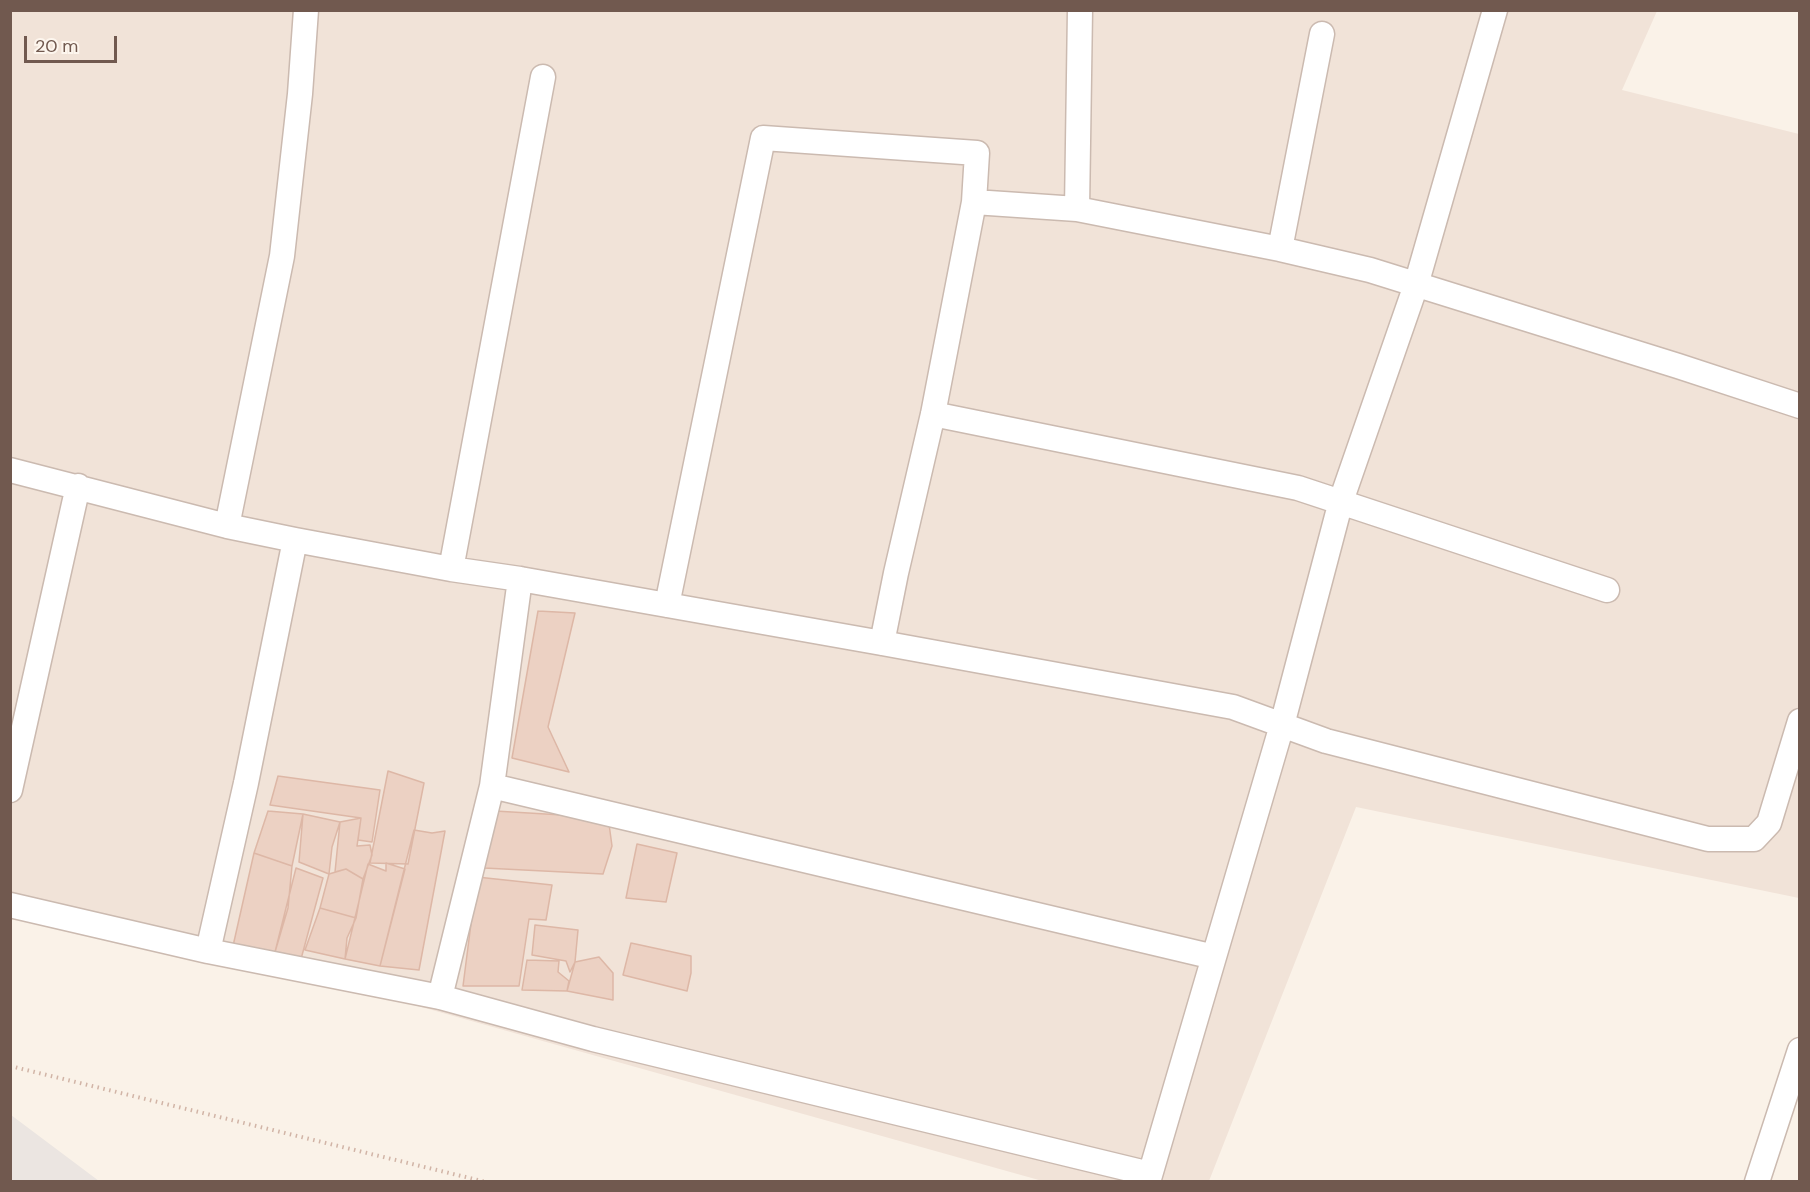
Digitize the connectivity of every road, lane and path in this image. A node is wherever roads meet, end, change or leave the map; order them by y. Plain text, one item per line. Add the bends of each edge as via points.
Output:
1 (306, 10) edge
2 (1080, 10) edge
3 (1496, 10) edge
4 (1322, 34) dead end
5 (543, 77) dead end
6 (974, 202) junction
7 (1077, 209) junction
8 (1280, 249) junction
9 (1416, 285) junction
10 (1800, 406) edge
11 (933, 414) junction
12 (10, 470) edge
13 (78, 486) junction
14 (1341, 501) junction
15 (227, 526) junction
16 (295, 540) junction
17 (451, 569) junction
18 (520, 579) junction
19 (1607, 590) dead end
20 (667, 605) junction
21 (882, 643) junction
22 (1800, 721) edge
23 (1282, 725) junction
24 (492, 786) junction
25 (10, 790) edge
26 (10, 905) edge
27 (208, 951) junction
28 (1214, 957) junction
29 (440, 997) junction
30 (1800, 1050) edge
31 (10, 1066) edge
32 (1149, 1178) edge
33 (486, 1182) edge
34 (1758, 1182) edge

1 - 15 street via 282,256
2 - 7 street
3 - 9 street
4 - 8 street
5 - 17 street
6 - 7 street
6 - 11 street
6 - 20 street via 977,153 763,138
7 - 8 street
8 - 9 street
9 - 10 street
9 - 14 street
11 - 14 street via 1298,488
11 - 21 street
12 - 13 street
13 - 15 street
13 - 25 street
14 - 19 street
14 - 23 street
15 - 16 street
16 - 17 street
16 - 27 street
17 - 18 street
18 - 20 street
18 - 24 street
20 - 21 street
21 - 23 street via 1233,707
22 - 23 street via 1768,823 1754,839 1708,839 1326,741
23 - 28 street
24 - 28 street
24 - 29 street
26 - 27 street
27 - 29 street
28 - 32 street
29 - 32 street
30 - 34 street
31 - 33 path

